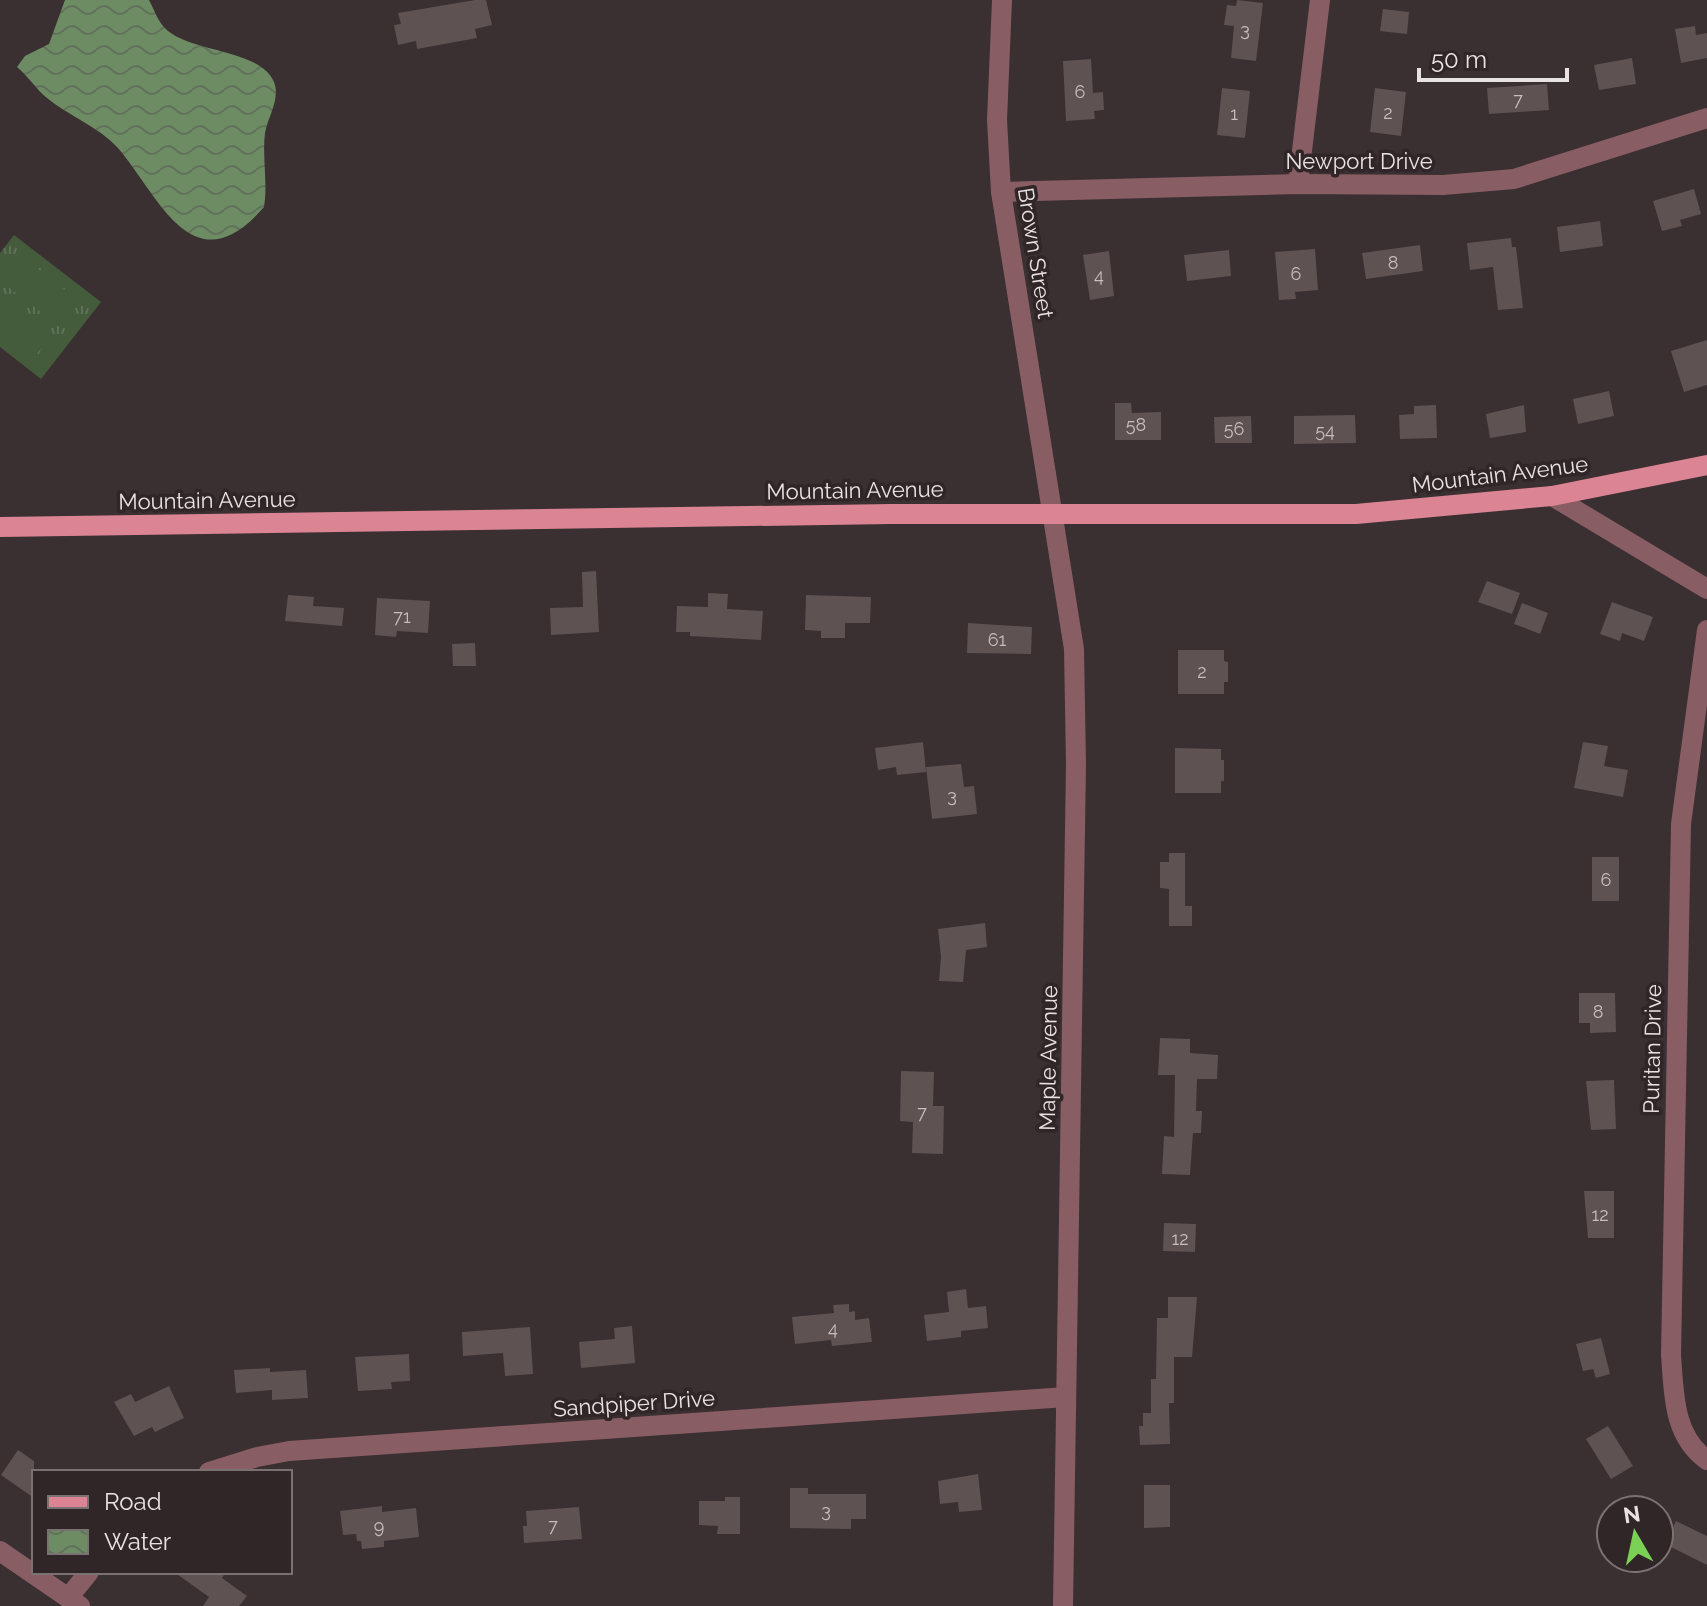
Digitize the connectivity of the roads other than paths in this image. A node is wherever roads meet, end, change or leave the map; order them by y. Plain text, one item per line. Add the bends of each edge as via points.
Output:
1 (1002, 0) edge
2 (1320, 0) edge
3 (1707, 118) edge
4 (1298, 184) junction
5 (1001, 192) junction
6 (1707, 465) edge
7 (1552, 496) junction
8 (1052, 512) junction
9 (0, 527) edge
10 (1707, 589) edge
11 (1707, 630) edge
12 (1066, 1397) junction
13 (1707, 1460) edge
14 (215, 1470) edge
15 (0, 1551) edge
16 (32, 1573) edge
17 (33, 1574) edge
18 (88, 1574) edge
19 (74, 1602) edge
20 (1063, 1606) edge

1 - 5 street, Brown Street via 997,120
2 - 4 street
3 - 4 street, Newport Drive via 1514,179 1443,185
4 - 5 street, Newport Drive
5 - 8 street, Brown Street
6 - 7 main road, Mountain Avenue
7 - 8 main road, Mountain Avenue via 1356,514
7 - 10 street
8 - 9 main road, Mountain Avenue
8 - 12 street, Maple Avenue via 1074,649 1076,764
11 - 13 street, Puritan Drive via 1681,824 1671,1355 1675,1412 1692,1450
12 - 14 street, Sandpiper Drive via 289,1451
12 - 20 street, Maple Avenue
15 - 16 street
17 - 19 street
18 - 19 street

